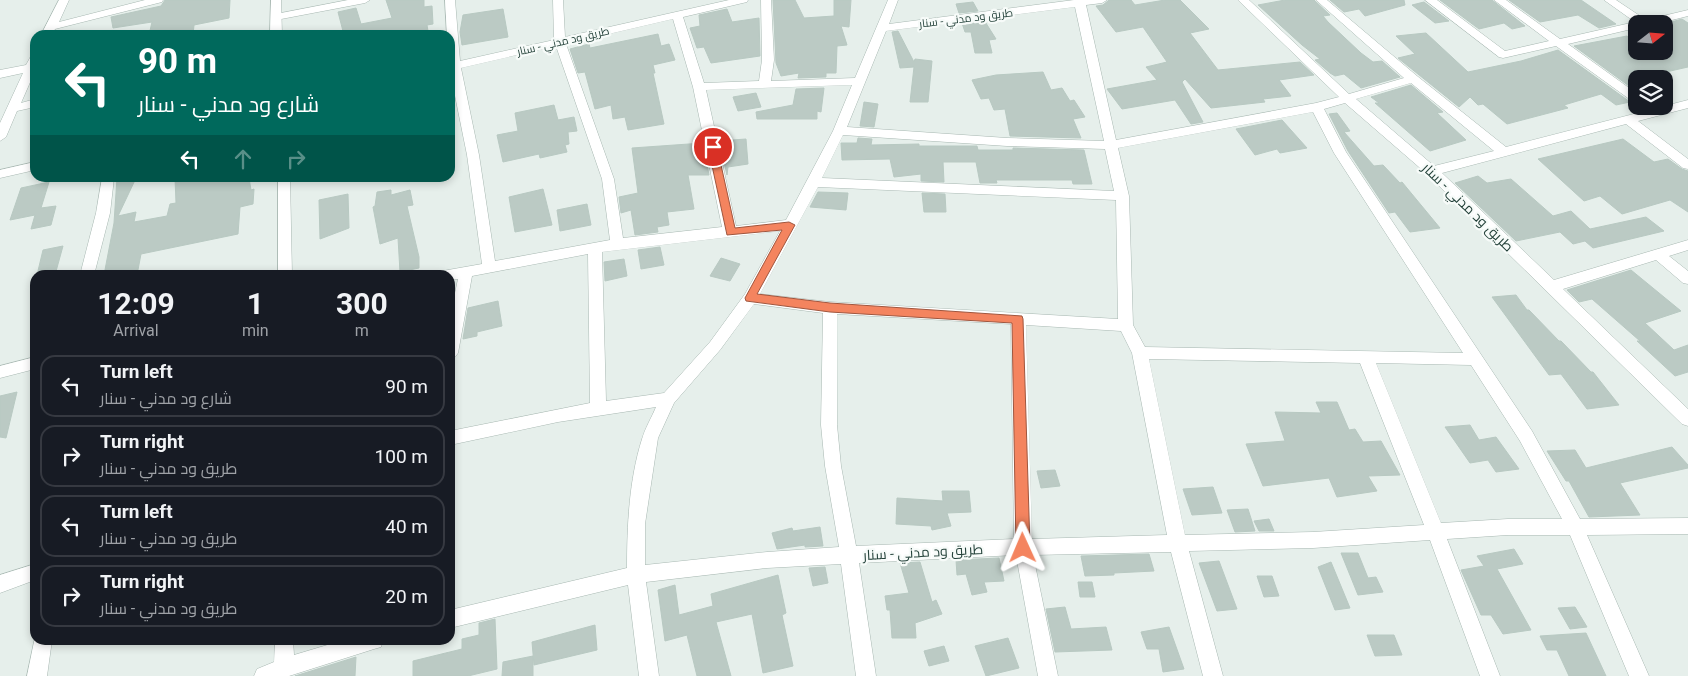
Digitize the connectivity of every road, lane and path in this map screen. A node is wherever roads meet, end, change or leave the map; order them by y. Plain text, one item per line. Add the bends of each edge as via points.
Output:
1 (64, 0) edge
2 (158, 0) edge
3 (276, 0) edge
4 (365, 0) edge
5 (450, 0) edge
6 (558, 0) edge
7 (766, 0) edge
8 (893, 0) edge
9 (1102, 0) edge
10 (1243, 0) edge
11 (1321, 0) edge
12 (1430, 0) edge
13 (1499, 0) edge
14 (1610, 0) edge
15 (736, 1) edge
16 (1079, 2) edge
17 (1688, 13) edge
18 (677, 14) junction
19 (1629, 15) edge
20 (276, 16) junction
21 (1673, 17) edge
22 (1628, 27) edge
23 (882, 28) junction
24 (49, 30) edge
25 (53, 30) edge
26 (276, 30) edge
27 (451, 30) edge
28 (560, 42) junction
29 (1558, 43) junction
30 (30, 64) edge
31 (455, 67) edge
32 (30, 70) edge
33 (0, 74) edge
34 (455, 76) edge
35 (1414, 79) junction
36 (859, 81) junction
37 (764, 85) junction
38 (699, 88) junction
39 (1628, 92) edge
40 (1347, 98) junction
41 (30, 104) edge
42 (1688, 104) edge
43 (1673, 106) edge
44 (1317, 107) junction
45 (12, 109) junction
46 (1639, 115) edge
47 (1628, 120) junction
48 (839, 131) junction
49 (0, 137) edge
50 (1110, 145) junction
51 (1504, 152) junction
52 (1688, 165) edge
53 (30, 167) edge
54 (1432, 171) junction
55 (0, 174) edge
56 (107, 182) edge
57 (284, 182) edge
58 (814, 182) junction
59 (1122, 196) junction
60 (789, 225) junction
61 (730, 232) junction
62 (617, 244) junction
63 (1688, 245) edge
64 (596, 249) junction
65 (1658, 254) junction
66 (489, 266) junction
67 (88, 270) edge
68 (286, 270) edge
69 (466, 272) junction
70 (455, 274) edge
71 (1688, 279) edge
72 (1550, 286) junction
73 (750, 298) junction
74 (830, 308) junction
75 (1018, 319) junction
76 (1126, 325) junction
77 (455, 328) edge
78 (1140, 353) junction
79 (1366, 358) junction
80 (1475, 359) junction
81 (30, 364) edge
82 (0, 372) edge
83 (668, 399) junction
84 (598, 408) junction
85 (1688, 419) edge
86 (455, 437) edge
87 (1575, 526) junction
88 (1688, 526) edge
89 (1436, 531) junction
90 (1178, 544) junction
91 (1023, 548) junction
92 (849, 556) junction
93 (30, 574) edge
94 (636, 575) junction
95 (0, 584) edge
96 (455, 618) edge
97 (42, 645) edge
98 (284, 645) edge
99 (358, 645) edge
100 (284, 668) junction
101 (37, 676) edge
102 (264, 676) edge
103 (649, 676) edge
104 (866, 676) edge
105 (1048, 676) edge
106 (1213, 676) edge
107 (1490, 676) edge
108 (1639, 676) edge

1 - 24 street
2 - 25 street
3 - 20 street
4 - 20 street
5 - 27 street
6 - 28 street
7 - 37 street via 768,60
8 - 23 street
9 - 16 street, طريق ود مدني - سنار
10 - 40 street, طريق ود مدني - سنار
11 - 35 street
12 - 29 street via 1503,55
13 - 29 street
14 - 19 street
15 - 18 street, طريق ود مدني - سنار
16 - 23 street, طريق ود مدني - سنار
16 - 50 street
17 - 21 street
18 - 28 street, طريق ود مدني - سنار
18 - 38 street
20 - 26 street
22 - 29 street
23 - 36 street
28 - 31 street, طريق ود مدني - سنار
28 - 62 street via 608,180
29 - 39 street
30 - 33 street
32 - 45 street
34 - 66 street via 473,155
35 - 40 street
35 - 51 street
36 - 37 street
36 - 48 street
37 - 38 street
38 - 61 street
40 - 44 street
40 - 54 street, طريق ود مدني - سنار
41 - 45 street
42 - 43 street
44 - 50 street
44 - 80 street via 1340,153
45 - 49 street
46 - 47 street
47 - 51 street
47 - 52 street
48 - 50 street
48 - 58 street
50 - 59 street
51 - 54 street
53 - 55 street
54 - 72 street, طريق ود مدني - سنار
56 - 67 street
57 - 68 street
58 - 59 street
58 - 60 street
59 - 76 street
60 - 61 street
60 - 73 street
61 - 62 street
62 - 64 street
63 - 65 street
64 - 66 street
64 - 84 street
65 - 71 street
65 - 72 street
66 - 69 street
69 - 70 street
69 - 77 street
72 - 85 street, طريق ود مدني - سنار
73 - 74 street
73 - 83 street via 715,346
74 - 75 street
74 - 92 street, طريق ود مدني - سنار via 829,425
75 - 76 street
75 - 91 street
76 - 78 street
78 - 79 street
78 - 90 street
79 - 80 street
79 - 89 street
80 - 87 street via 1526,436
81 - 82 street
83 - 84 street
83 - 94 street via 650,438 642,480 636,524
84 - 86 street
87 - 88 street, طريق ود مدني - سنار
87 - 89 street, طريق ود مدني - سنار
87 - 108 street
89 - 90 street, طريق ود مدني - سنار via 1313,540
89 - 107 street
90 - 91 street, طريق ود مدني - سنار
90 - 106 street
91 - 92 street, طريق ود مدني - سنار via 945,549
91 - 105 street
92 - 94 street, طريق ود مدني - سنار via 767,560
92 - 104 street, طريق ود مدني - سنار
93 - 95 street
94 - 96 street, طريق ود مدني - سنار
94 - 103 street
97 - 101 street
98 - 100 street
99 - 100 street
100 - 102 street

